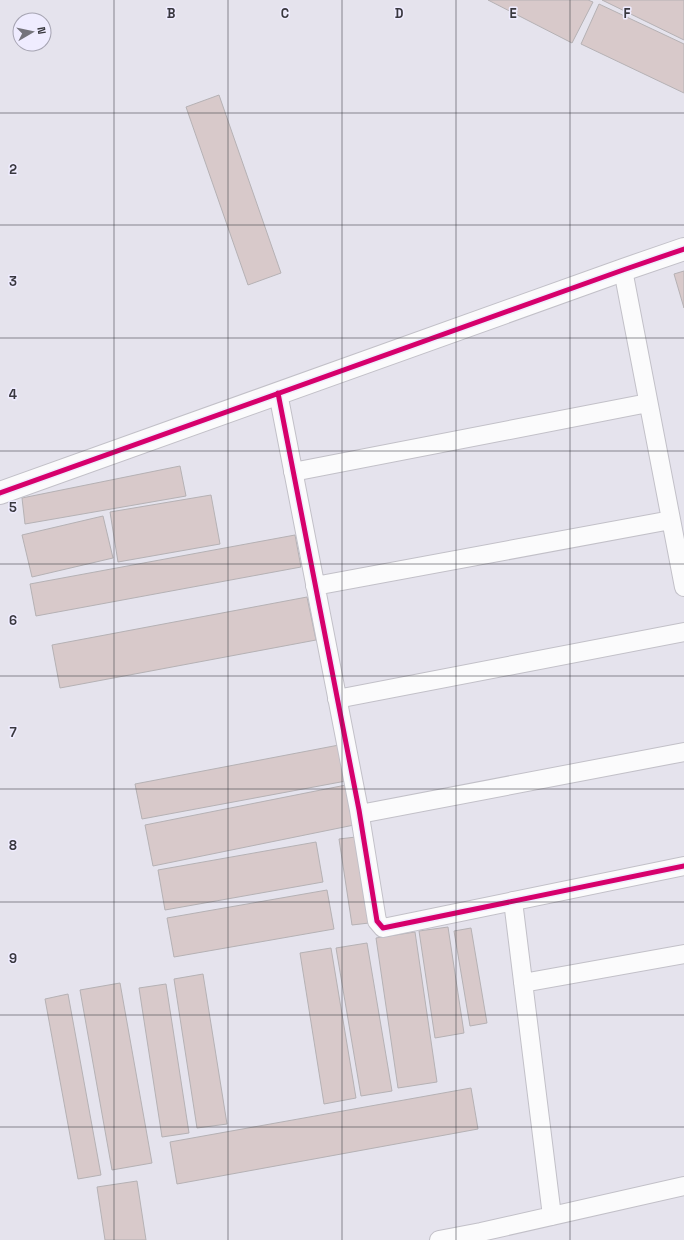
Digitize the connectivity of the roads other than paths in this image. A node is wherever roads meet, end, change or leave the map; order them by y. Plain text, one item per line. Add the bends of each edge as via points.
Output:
1 (684, 249) edge
2 (623, 270) junction
3 (278, 393) junction
4 (648, 403) junction
5 (293, 472) junction
6 (0, 493) edge
7 (671, 520) junction
8 (315, 586) junction
9 (684, 587) edge
10 (684, 632) edge
11 (337, 699) junction
12 (684, 752) edge
13 (360, 814) junction
14 (684, 866) edge
15 (513, 901) junction
16 (684, 954) edge
17 (523, 983) junction
18 (684, 1186) edge
19 (552, 1216) junction
20 (439, 1240) edge

1 - 2 street
2 - 3 street
2 - 4 street
3 - 5 street
3 - 6 street
4 - 5 street
4 - 7 street
5 - 8 street
7 - 8 street
7 - 9 street
8 - 11 street
10 - 11 street
11 - 13 street
12 - 13 street
13 - 15 street via 377,921 384,928
14 - 15 street
15 - 17 street
16 - 17 street
17 - 19 street
18 - 19 street
19 - 20 street

